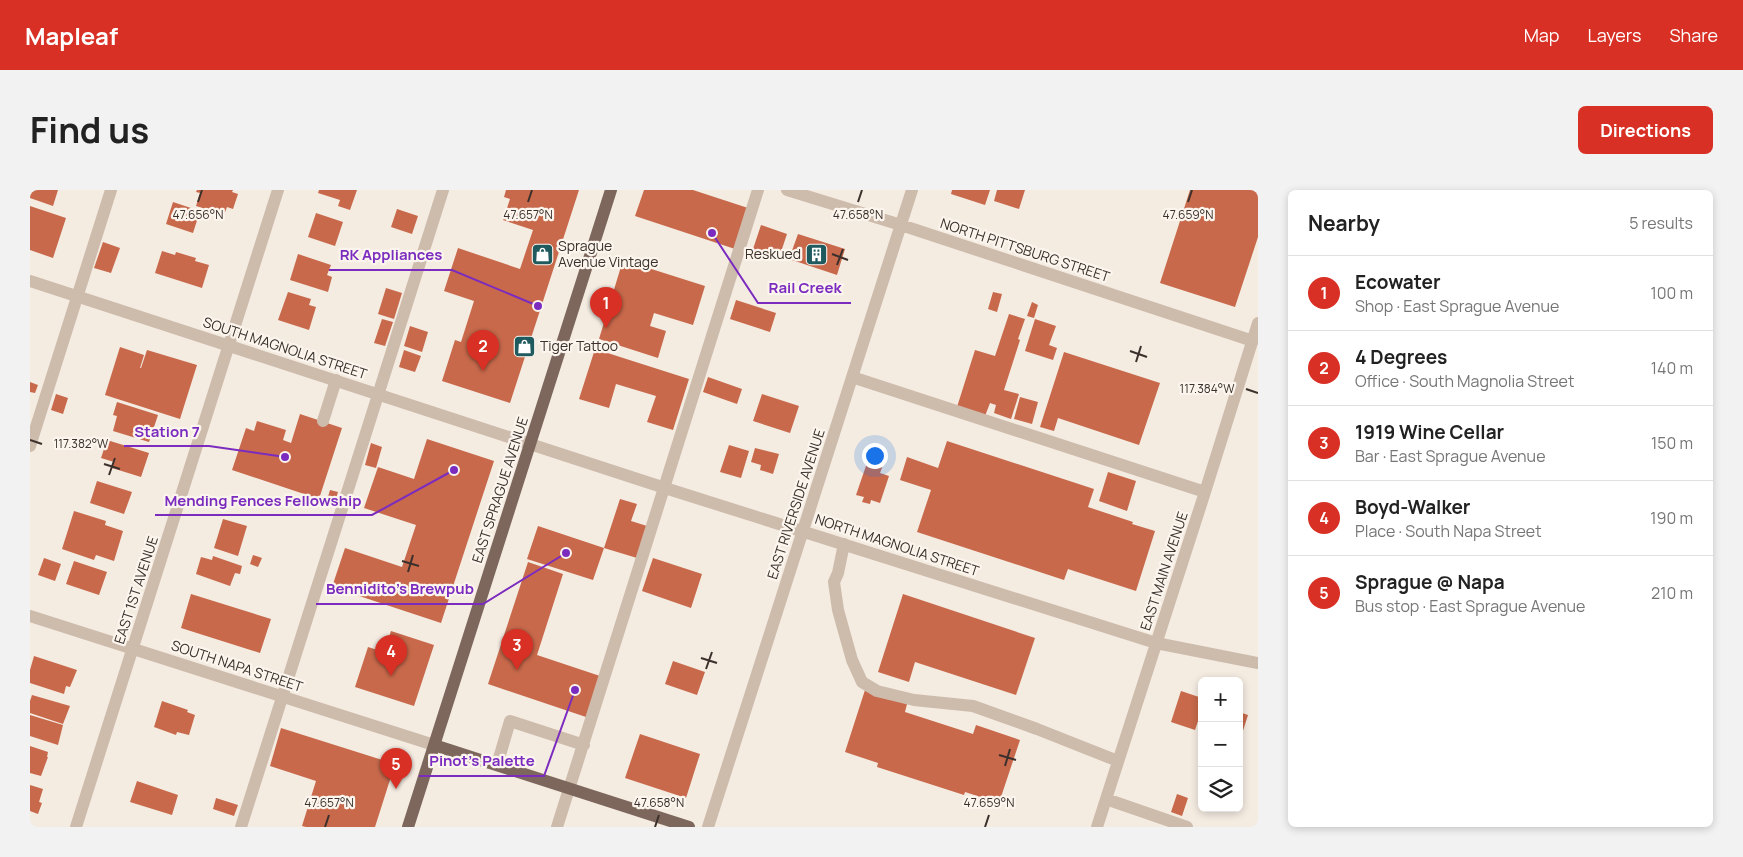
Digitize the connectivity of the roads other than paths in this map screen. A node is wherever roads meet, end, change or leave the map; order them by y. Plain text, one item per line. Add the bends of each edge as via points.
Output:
1 (111, 190) edge
2 (278, 190) edge
3 (443, 190) edge
4 (611, 190) edge
5 (758, 190) edge
6 (787, 190) edge
7 (912, 190) edge
8 (901, 225) junction
9 (30, 281) edge
10 (77, 296) junction
11 (1258, 323) edge
12 (1253, 341) junction
13 (229, 346) junction
14 (852, 377) junction
15 (336, 380) junction
16 (378, 394) junction
17 (323, 422) dead end
18 (530, 443) junction
19 (30, 446) edge
20 (665, 488) junction
21 (1205, 492) junction
22 (803, 531) junction
23 (844, 544) junction
24 (30, 616) edge
25 (1156, 643) junction
26 (134, 649) junction
27 (1258, 664) edge
28 (282, 696) junction
29 (434, 745) junction
30 (584, 745) junction
31 (1118, 761) junction
32 (497, 765) junction
33 (570, 789) junction
34 (1106, 799) junction
35 (76, 827) edge
36 (241, 827) edge
37 (408, 827) edge
38 (557, 827) edge
39 (689, 827) edge
40 (708, 827) edge
41 (1096, 827) edge
42 (1187, 827) edge

1 - 10 street
2 - 13 street, EAST 1ST AVENUE
3 - 16 street
4 - 18 main road, EAST SPRAGUE AVENUE
5 - 20 street
6 - 8 street, NORTH PITTSBURG STREET
7 - 8 street, EAST RIVERSIDE AVENUE
8 - 12 street, NORTH PITTSBURG STREET
8 - 14 street, EAST RIVERSIDE AVENUE
9 - 10 street, SOUTH MAGNOLIA STREET
10 - 13 street, SOUTH MAGNOLIA STREET
10 - 19 street
11 - 12 street, EAST MAIN AVENUE
12 - 21 street, EAST MAIN AVENUE
13 - 15 street, SOUTH MAGNOLIA STREET
13 - 26 street, EAST 1ST AVENUE
14 - 21 street
14 - 22 street, EAST RIVERSIDE AVENUE
15 - 16 street, SOUTH MAGNOLIA STREET
15 - 17 street
16 - 18 street, SOUTH MAGNOLIA STREET
16 - 28 street
18 - 20 street, NORTH MAGNOLIA STREET
18 - 29 main road, EAST SPRAGUE AVENUE
20 - 22 street, NORTH MAGNOLIA STREET
20 - 30 street
21 - 25 street, EAST MAIN AVENUE
22 - 23 street, NORTH MAGNOLIA STREET
22 - 40 street, EAST RIVERSIDE AVENUE
23 - 25 street, NORTH MAGNOLIA STREET
23 - 31 street via 834,582 838,610 852,660 862,682 877,691 914,700 973,706
24 - 26 street, SOUTH NAPA STREET
25 - 27 street, NORTH MAGNOLIA STREET
25 - 31 street, EAST MAIN AVENUE
26 - 28 street, SOUTH NAPA STREET
26 - 35 street, EAST 1ST AVENUE
28 - 29 street, SOUTH NAPA STREET
28 - 36 street
29 - 32 main road
29 - 37 main road, EAST SPRAGUE AVENUE
30 - 32 street via 510,721
30 - 33 street
31 - 34 street, EAST MAIN AVENUE
32 - 33 main road
33 - 38 street
33 - 39 main road
34 - 41 street, EAST MAIN AVENUE
34 - 42 street

